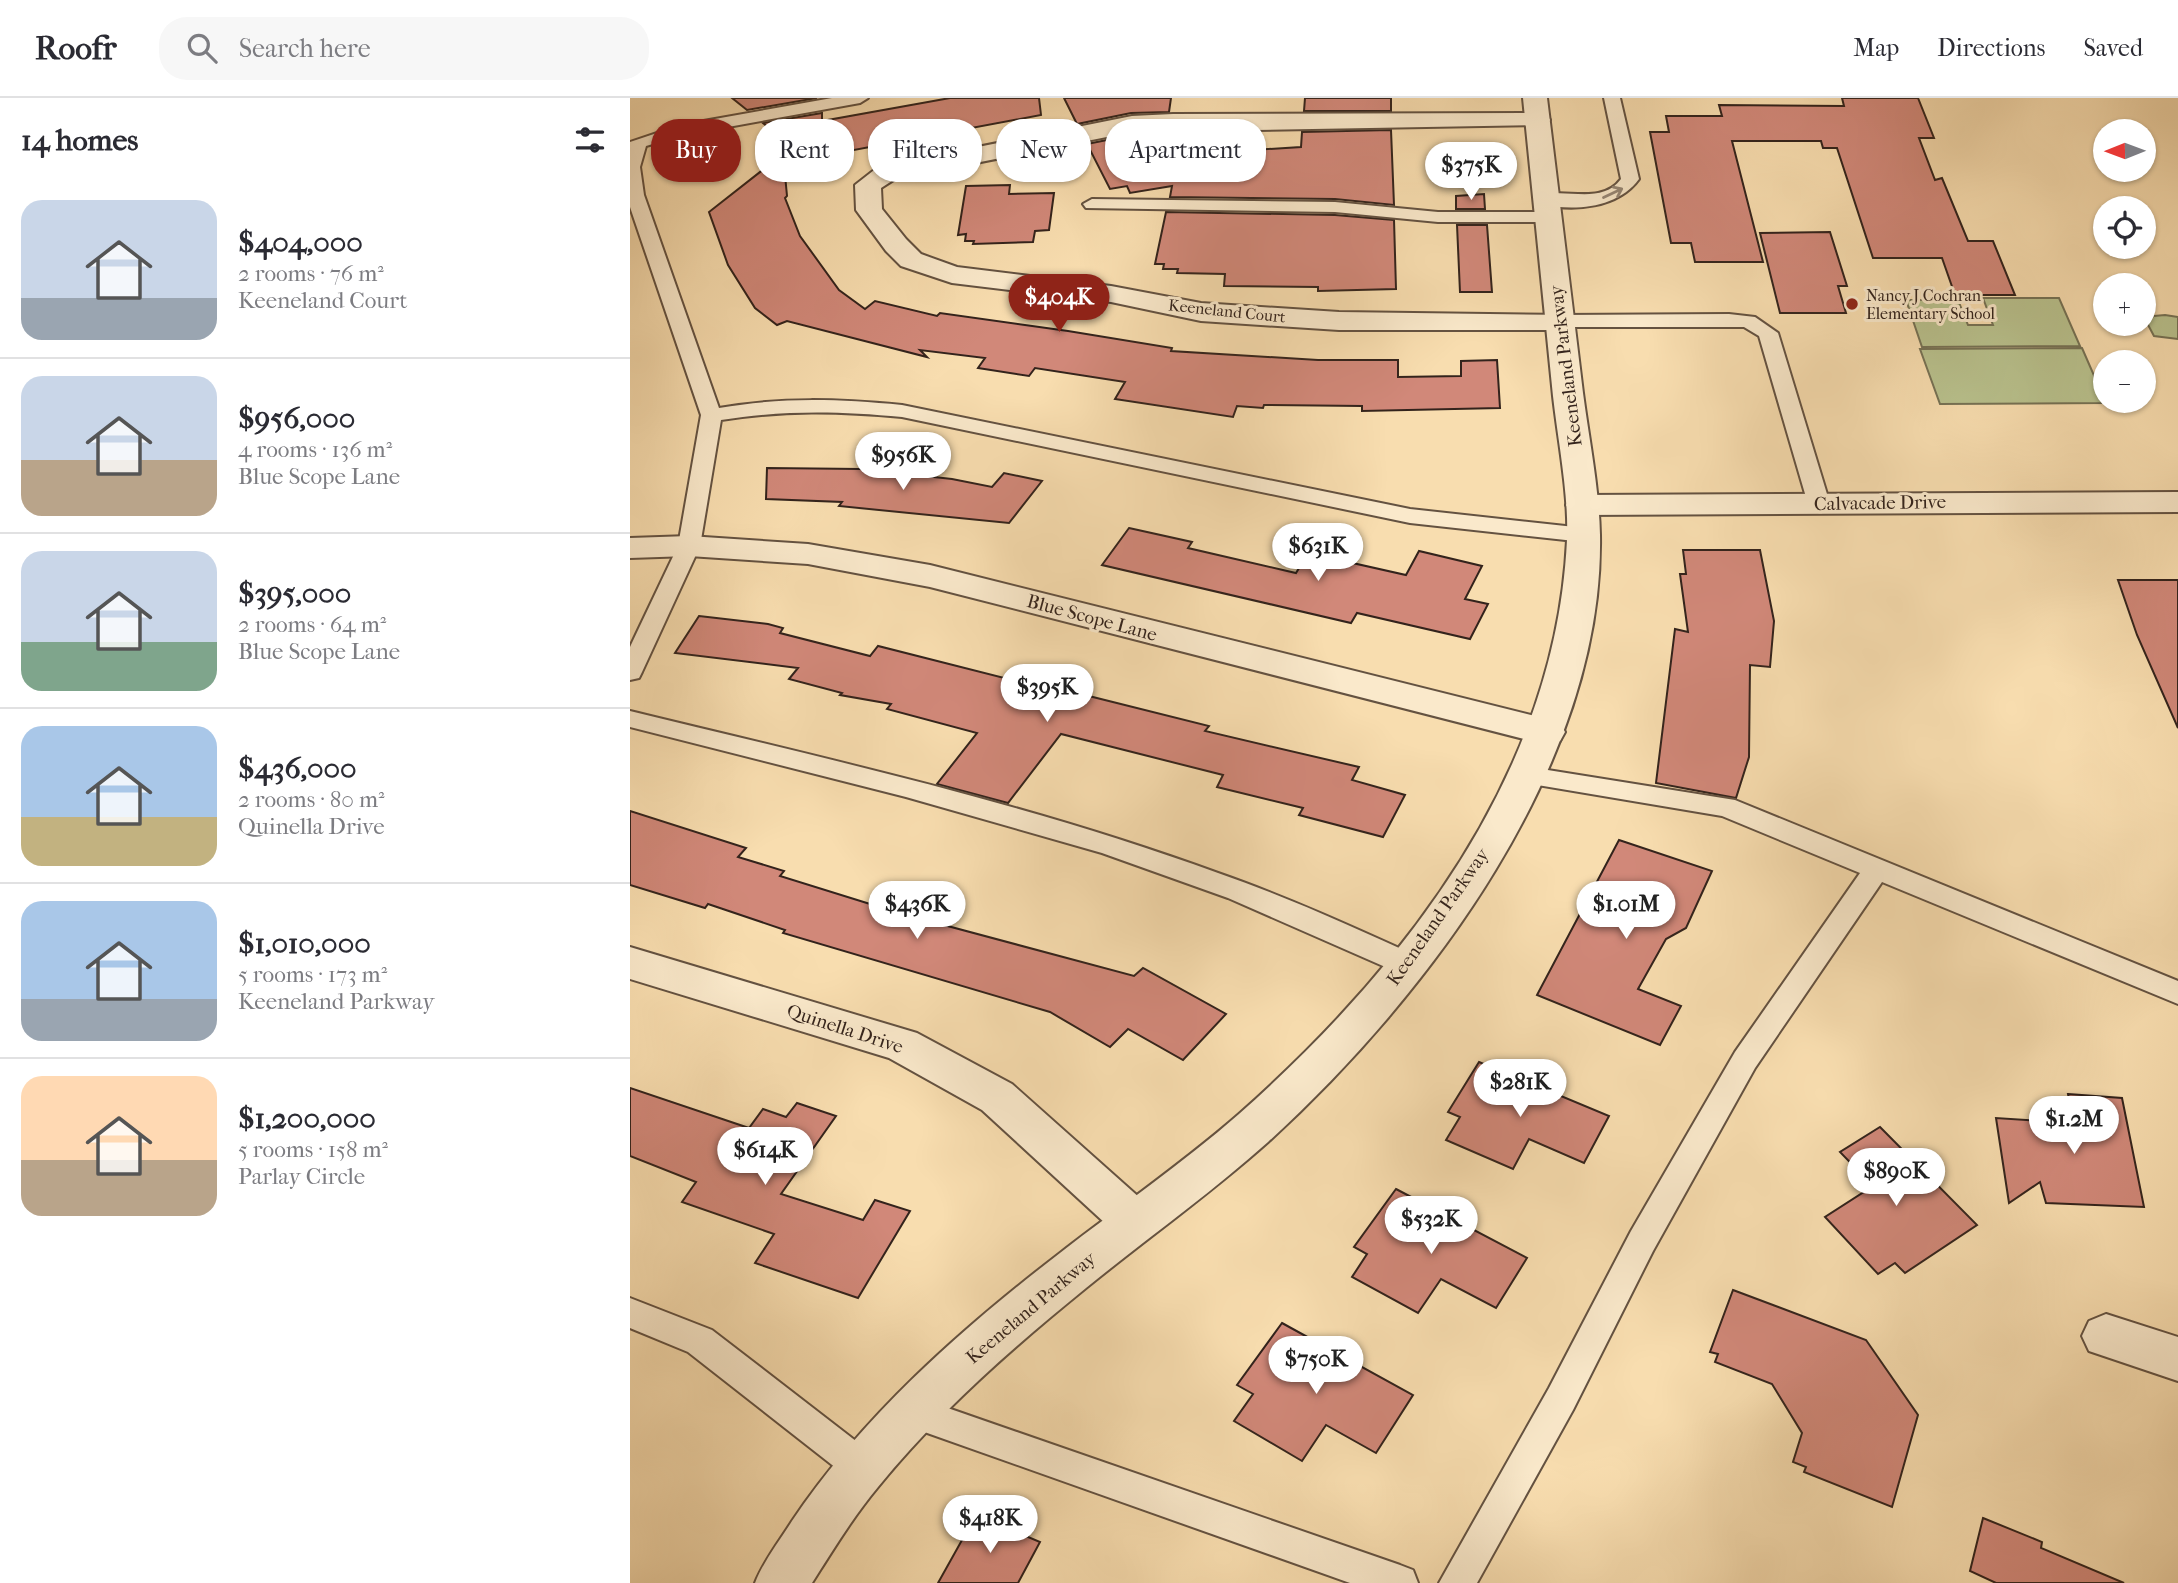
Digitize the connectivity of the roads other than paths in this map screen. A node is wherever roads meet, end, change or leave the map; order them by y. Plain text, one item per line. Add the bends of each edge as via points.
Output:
1 (860, 98) edge
2 (1612, 98) edge
3 (1536, 109) edge
4 (1091, 204) dead end
5 (1548, 208) junction
6 (1560, 321) junction
7 (711, 415) junction
8 (2178, 502) edge
9 (1819, 504) junction
10 (1583, 520) junction
11 (689, 546) junction
12 (630, 548) edge
13 (630, 672) edge
14 (630, 719) edge
15 (1547, 732) junction
16 (1530, 776) junction
17 (1877, 869) junction
18 (630, 963) edge
19 (1409, 965) junction
20 (2178, 993) edge
21 (1134, 1221) junction
22 (630, 1313) edge
23 (2106, 1336) dead end
24 (2178, 1359) edge
25 (916, 1413) junction
26 (862, 1467) junction
27 (780, 1583) edge
28 (1401, 1583) edge
29 (1457, 1583) edge

1 - 7 lane via 681,130 638,143 631,167 635,195
5 -> 2 lane via 1602,198 1627,185 1630,179
3 - 5 street, Keeneland Parkway
3 - 6 street, Keeneland Court via 1132,124 887,173 867,185 869,210 911,260 952,275 1111,294 1201,312 1339,321
4 - 5 lane via 1335,207 1438,217
5 - 6 street, Keeneland Parkway
6 - 9 lane via 1728,320 1760,326 1768,333
6 - 10 street, Keeneland Parkway
7 - 10 lane via 774,405 902,411 1410,516
7 - 11 lane
8 - 9 street, Calvacade Drive
9 - 10 street, Calvacade Drive
10 - 15 street, Keeneland Parkway via 1583,578 1569,664
11 - 12 street, Blue Scope Lane
11 - 13 lane
11 - 15 street, Blue Scope Lane via 808,554 930,576
14 - 19 lane via 979,807 1179,869 1288,910
15 - 16 street, Keeneland Parkway
16 - 17 lane via 1726,807
16 - 19 street, Keeneland Parkway via 1472,877
17 - 20 lane
17 - 29 lane via 1745,1060
18 - 21 street, Quinella Drive via 902,1045 997,1097
19 - 21 street, Keeneland Parkway via 1344,1038 1236,1143
21 - 25 street, Keeneland Parkway via 976,1353
22 - 26 lane via 701,1341
23 - 24 street
25 - 26 street, Keeneland Parkway
25 - 28 lane
26 - 27 street, Keeneland Parkway

